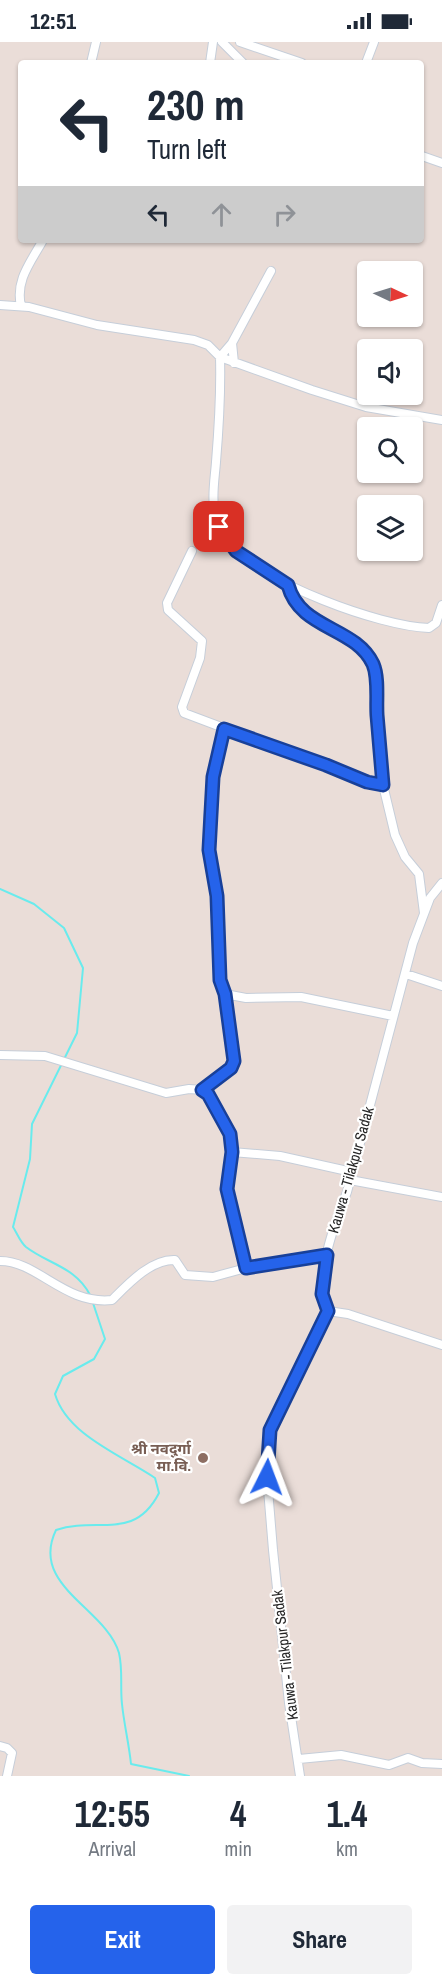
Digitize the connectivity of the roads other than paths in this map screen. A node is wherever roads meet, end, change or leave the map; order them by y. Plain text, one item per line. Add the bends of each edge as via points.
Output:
1 (96, 42) edge
2 (213, 42) edge
3 (222, 42) edge
4 (240, 42) edge
5 (374, 42) edge
6 (92, 60) edge
7 (210, 60) edge
8 (240, 60) edge
9 (293, 60) edge
10 (367, 60) edge
11 (424, 157) edge
12 (442, 163) edge
13 (41, 243) edge
14 (271, 271) dead end
15 (0, 305) edge
16 (21, 306) junction
17 (232, 342) junction
18 (220, 357) junction
19 (234, 363) junction
20 (442, 420) edge
21 (192, 551) dead end
22 (288, 585) junction
23 (442, 605) edge
24 (224, 729) junction
25 (383, 785) junction
26 (442, 883) edge
27 (424, 914) junction
28 (406, 974) junction
29 (442, 986) edge
30 (225, 994) junction
31 (393, 1016) junction
32 (0, 1055) edge
33 (202, 1090) junction
34 (232, 1152) junction
35 (351, 1176) junction
36 (442, 1197) edge
37 (327, 1255) junction
38 (0, 1261) edge
39 (246, 1268) junction
40 (328, 1311) junction
41 (442, 1345) edge
42 (0, 1746) edge
43 (299, 1759) junction
44 (442, 1764) edge
45 (7, 1776) edge
46 (300, 1776) edge

1 - 6 street
2 - 7 street
3 - 8 street
4 - 9 street
5 - 10 street
11 - 12 street
13 - 16 street via 20,282
14 - 17 street
15 - 16 street
16 - 18 street via 97,325 194,340 208,345
17 - 18 street
17 - 19 street
18 - 19 street
18 - 22 street via 222,393 214,505 219,527 236,551
19 - 20 street via 366,408
21 - 24 street via 166,603 168,610 202,641 200,658 182,706 189,717
22 - 23 street via 306,595 418,628 436,623
22 - 25 street via 300,609 321,626 356,642 373,664
24 - 25 street
24 - 30 street via 213,777 209,850 217,896 217,952
25 - 27 street via 395,835 405,857 419,874
26 - 27 street, Kauwa - Tilakpur Sadak
27 - 28 street, Kauwa - Tilakpur Sadak
28 - 29 street
28 - 31 street, Kauwa - Tilakpur Sadak
30 - 31 street via 246,998 301,997
30 - 33 street via 234,1061 231,1068
31 - 35 street, Kauwa - Tilakpur Sadak
32 - 33 street via 45,1056 166,1093
33 - 34 street via 230,1134
34 - 35 street via 280,1156
34 - 39 street via 227,1189
35 - 36 street
35 - 37 street, Kauwa - Tilakpur Sadak
37 - 39 street
37 - 40 street, Kauwa - Tilakpur Sadak via 322,1294
38 - 39 street via 25,1268 79,1298 99,1300 112,1300 163,1260 175,1260 185,1275 213,1277
40 - 41 street
40 - 43 street, Kauwa - Tilakpur Sadak via 270,1430 267,1477 273,1550 289,1703
42 - 45 street via 12,1754
43 - 44 street via 341,1755 389,1764 408,1758
43 - 46 street, Kauwa - Tilakpur Sadak

